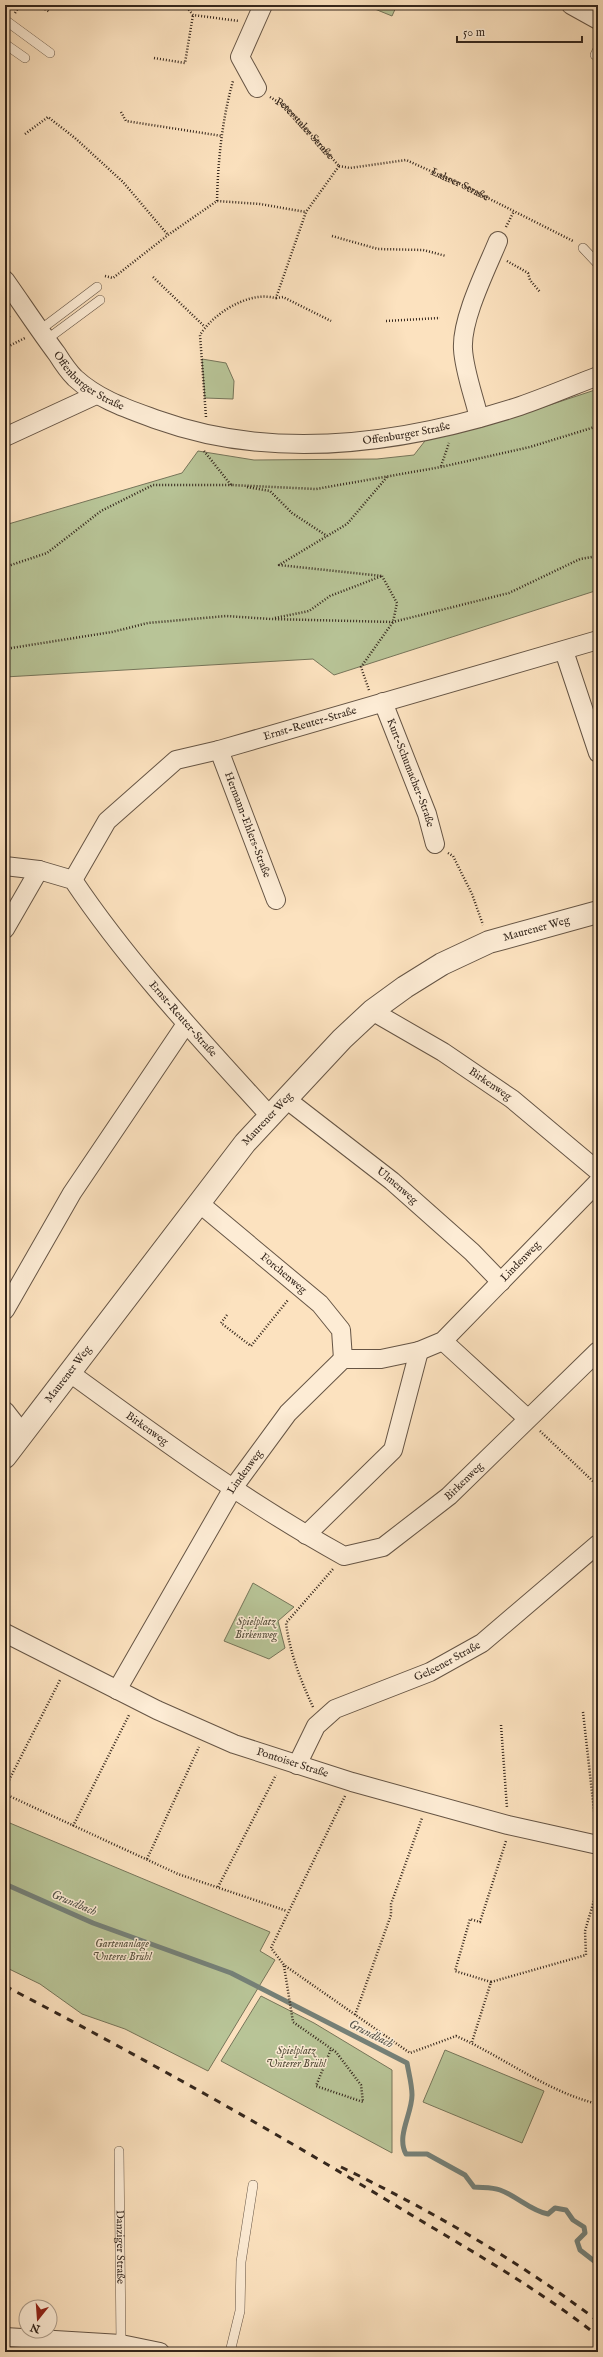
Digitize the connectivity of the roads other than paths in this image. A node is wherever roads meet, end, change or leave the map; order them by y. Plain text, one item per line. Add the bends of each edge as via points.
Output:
1 (263, 5) edge
2 (571, 5) edge
3 (5, 20) edge
4 (598, 20) edge
5 (5, 44) edge
6 (50, 53) dead end
7 (25, 58) dead end
8 (257, 88) road end
9 (498, 240) dead end
10 (583, 248) dead end
11 (598, 264) edge
12 (5, 280) edge
13 (97, 287) dead end
14 (100, 300) dead end
15 (43, 335) junction
16 (598, 376) edge
17 (96, 395) junction
18 (479, 418) junction
19 (5, 437) edge
20 (598, 640) edge
21 (564, 651) junction
22 (383, 702) junction
23 (219, 750) junction
24 (598, 753) edge
25 (434, 844) road end
26 (5, 866) edge
27 (39, 870) junction
28 (73, 880) junction
29 (276, 900) dead end
30 (598, 912) edge
31 (5, 929) edge
32 (372, 1011) junction
33 (186, 1024) junction
34 (286, 1098) junction
35 (270, 1116) junction
36 (598, 1171) edge
37 (598, 1182) edge
38 (199, 1203) junction
39 (501, 1282) junction
40 (5, 1310) edge
41 (443, 1340) junction
42 (419, 1351) junction
43 (598, 1351) edge
44 (343, 1359) junction
45 (70, 1373) junction
46 (5, 1411) edge
47 (527, 1418) junction
48 (23, 1434) junction
49 (5, 1457) edge
50 (233, 1488) junction
51 (306, 1535) junction
52 (598, 1544) edge
53 (5, 1633) edge
54 (117, 1690) junction
55 (290, 1763) junction
56 (598, 1845) edge
57 (119, 2151) dead end
58 (253, 2185) dead end
59 (6, 2334) edge
60 (121, 2344) junction
61 (157, 2352) edge
62 (230, 2352) edge

1 - 8 street via 240,57
2 - 4 street
3 - 6 lane
5 - 7 lane
9 - 18 street via 480,282 462,348
10 - 11 lane
12 - 15 street, Offenburger Straße
13 - 15 lane
14 - 15 lane
15 - 17 street, Offenburger Straße via 74,377
16 - 18 street, Offenburger Straße via 520,406
17 - 18 street, Offenburger Straße via 189,431 269,444 344,444 454,425
17 - 19 street
20 - 21 street, Ernst-Reuter-Straße
21 - 22 street, Ernst-Reuter-Straße
21 - 24 street
22 - 23 street, Ernst-Reuter-Straße
22 - 25 street, Kurt-Schumacher-Straße via 427,814
23 - 28 street, Ernst-Reuter-Straße via 176,760 107,821
23 - 29 street, Hermann-Ehlers-Straße
26 - 27 street
27 - 28 street
27 - 31 street
28 - 33 street, Ernst-Reuter-Straße
30 - 32 street, Maurener Weg via 489,942 442,964 404,987
32 - 34 street, Maurener Weg
32 - 36 street, Birkenweg via 443,1052 512,1099
33 - 35 street, Ernst-Reuter-Straße
33 - 40 street via 72,1193
34 - 35 street, Maurener Weg
34 - 39 street, Ulmenweg via 392,1181 472,1252
35 - 38 street, Maurener Weg via 245,1143
37 - 39 street, Lindenweg
38 - 44 street, Forchenweg via 320,1304 341,1330
38 - 45 street, Maurener Weg
39 - 41 street, Lindenweg
41 - 42 street, Lindenweg
41 - 47 street
42 - 44 street, Lindenweg via 381,1360
42 - 51 street via 393,1450
43 - 47 street, Birkenweg
44 - 50 street, Lindenweg via 288,1413
45 - 48 street, Maurener Weg
45 - 50 street, Birkenweg
46 - 48 street
47 - 51 street, Birkenweg via 449,1496 383,1547 344,1556
48 - 49 street, Maurener Weg
50 - 51 street, Birkenweg
50 - 54 street, Lindenweg
52 - 55 street, Geleener Straße via 482,1643 430,1672 336,1708 320,1721
53 - 54 street, Pontoiser Straße
54 - 55 street, Pontoiser Straße via 234,1744
55 - 56 street, Pontoiser Straße via 508,1825
57 - 60 lane, Danziger Straße
58 - 62 lane via 241,2262 240,2311
59 - 60 street
60 - 61 street

